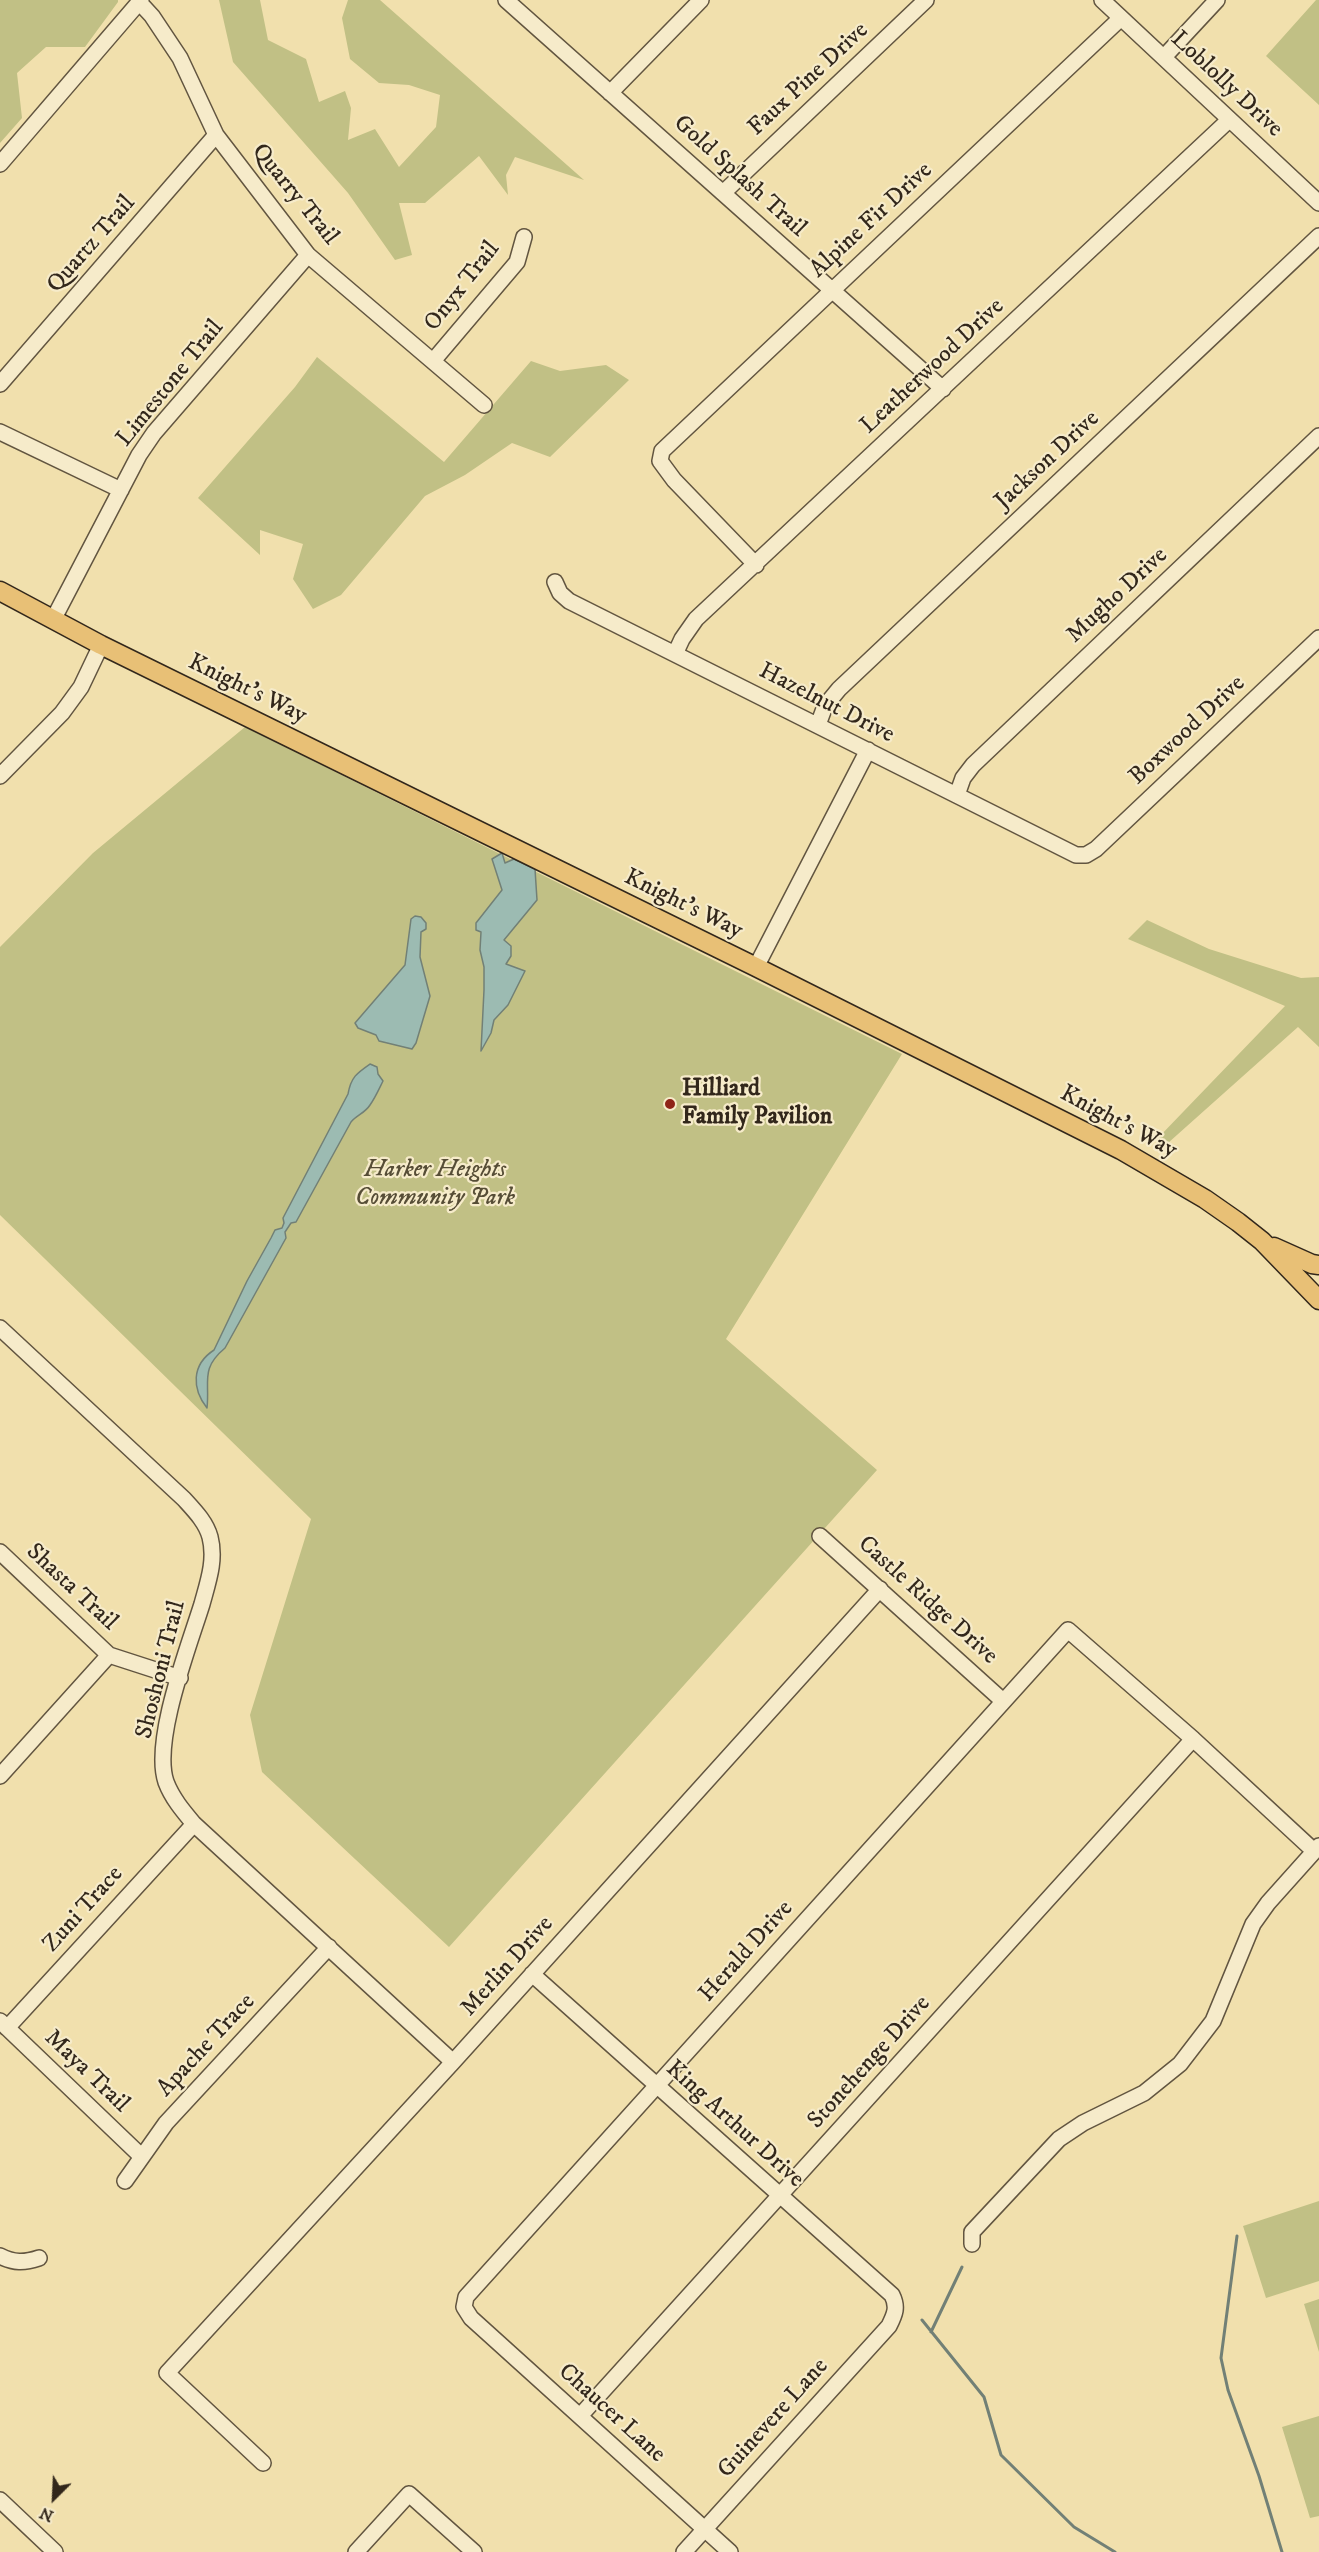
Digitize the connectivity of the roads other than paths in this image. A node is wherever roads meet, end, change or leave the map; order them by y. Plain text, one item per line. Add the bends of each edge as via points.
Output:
1 (506, 0) edge
2 (701, 0) edge
3 (926, 0) edge
4 (1102, 0) edge
5 (1217, 0) edge
6 (140, 1) edge
7 (1121, 18) junction
8 (1164, 57) junction
9 (610, 93) junction
10 (1229, 120) junction
11 (216, 135) junction
12 (0, 164) edge
13 (723, 193) junction
14 (1319, 203) edge
15 (524, 237) dead end
16 (1319, 237) edge
17 (308, 255) junction
18 (832, 290) junction
19 (433, 361) junction
20 (0, 384) edge
21 (943, 389) junction
22 (484, 405) dead end
23 (0, 432) edge
24 (1319, 436) edge
25 (121, 490) junction
26 (756, 565) junction
27 (555, 582) dead end
28 (0, 591) edge
29 (54, 618) junction
30 (1319, 638) edge
31 (101, 645) junction
32 (675, 654) junction
33 (818, 725) junction
34 (868, 750) junction
35 (0, 776) edge
36 (957, 795) junction
37 (1086, 855) joint
38 (756, 967) junction
39 (1262, 1241) junction
40 (1319, 1265) edge
41 (1318, 1297) edge
42 (0, 1328) edge
43 (820, 1536) dead end
44 (0, 1552) edge
45 (880, 1589) junction
46 (109, 1655) junction
47 (180, 1678) junction
48 (1004, 1701) junction
49 (1192, 1739) junction
50 (0, 1776) edge
51 (194, 1824) junction
52 (1317, 1849) edge
53 (329, 1947) junction
54 (532, 1974) junction
55 (4, 2024) edge
56 (453, 2062) junction
57 (657, 2085) junction
58 (141, 2156) junction
59 (125, 2181) dead end
60 (780, 2196) junction
61 (972, 2244) dead end
62 (0, 2256) edge
63 (39, 2258) dead end
64 (464, 2307) joint
65 (895, 2315) joint
66 (580, 2416) junction
67 (263, 2463) dead end
68 (0, 2500) edge
69 (705, 2529) junction
70 (55, 2552) edge
71 (356, 2552) edge
72 (474, 2552) edge
73 (684, 2552) edge
74 (730, 2552) edge

1 - 9 street, Gold Splash Trail
2 - 9 street
3 - 13 street, Faux Pine Drive
4 - 7 street, Loblolly Drive
5 - 8 street
6 - 11 street, Quarry Trail via 180,58
6 - 12 street
7 - 8 street, Loblolly Drive
7 - 18 street, Alpine Fir Drive
8 - 10 street, Loblolly Drive
9 - 13 street, Gold Splash Trail
10 - 14 street, Loblolly Drive
10 - 21 street, Leatherwood Drive
11 - 17 street, Quarry Trail
11 - 20 street, Quartz Trail
13 - 18 street, Gold Splash Trail
15 - 19 street, Onyx Trail via 518,262
16 - 33 street, Jackson Drive via 839,689 825,706
17 - 19 street, Quarry Trail
17 - 25 street, Limestone Trail via 154,433
18 - 21 street, Gold Splash Trail
18 - 26 street, Alpine Fir Drive via 662,451 660,461 674,480
19 - 22 street, Quarry Trail
21 - 26 street, Leatherwood Drive
23 - 25 street
24 - 36 street, Mugho Drive via 973,765 963,777
25 - 29 street, Limestone Trail
26 - 32 street, Leatherwood Drive via 696,619
27 - 32 street, Hazelnut Drive via 569,601
28 - 29 main road, Knight's Way
29 - 31 main road, Knight's Way
30 - 37 street, Boxwood Drive
31 - 35 street via 81,687 62,713
31 - 38 main road, Knight's Way
32 - 33 street, Hazelnut Drive
33 - 34 street, Hazelnut Drive
34 - 36 street, Hazelnut Drive
34 - 38 street
36 - 37 street, Hazelnut Drive via 1076,855
38 - 39 main road, Knight's Way via 1121,1150 1205,1199
39 - 40 main road
39 - 41 main road, Knight's Way
42 - 47 street, Shoshoni Trail via 184,1499 210,1536 211,1572
43 - 45 street, Castle Ridge Drive
44 - 46 street, Shasta Trail
45 - 48 street, Castle Ridge Drive
45 - 54 street, Merlin Drive
46 - 47 street, Shasta Trail
46 - 50 street
47 - 51 street, Shoshoni Trail via 162,1762 171,1793
48 - 49 street, Herald Drive via 1068,1630
48 - 57 street, Herald Drive
49 - 52 street
49 - 60 street, Stonehenge Drive
51 - 53 street, Shoshoni Trail
51 - 55 street, Zuni Trace
52 - 61 street via 1253,1924 1213,2022 1180,2064 1144,2093 1059,2139 972,2232
53 - 56 street, Shoshoni Trail
53 - 58 street, Apache Trace via 166,2123
54 - 56 street, Merlin Drive
54 - 57 street, King Arthur Drive
55 - 58 street, Maya Trail
56 - 67 street, Merlin Drive via 167,2373
57 - 60 street, King Arthur Drive
57 - 64 street, Herald Drive via 466,2297
58 - 59 street, Apache Trace
60 - 65 street, King Arthur Drive via 892,2295
60 - 66 street, Stonehenge Drive
62 - 63 street via 16,2262
64 - 66 street, Chaucer Lane via 471,2318
65 - 69 street, Guinevere Lane
66 - 69 street, Chaucer Lane
68 - 70 street
69 - 73 street, Guinevere Lane
69 - 74 street, Chaucer Lane
71 - 72 street via 408,2494

